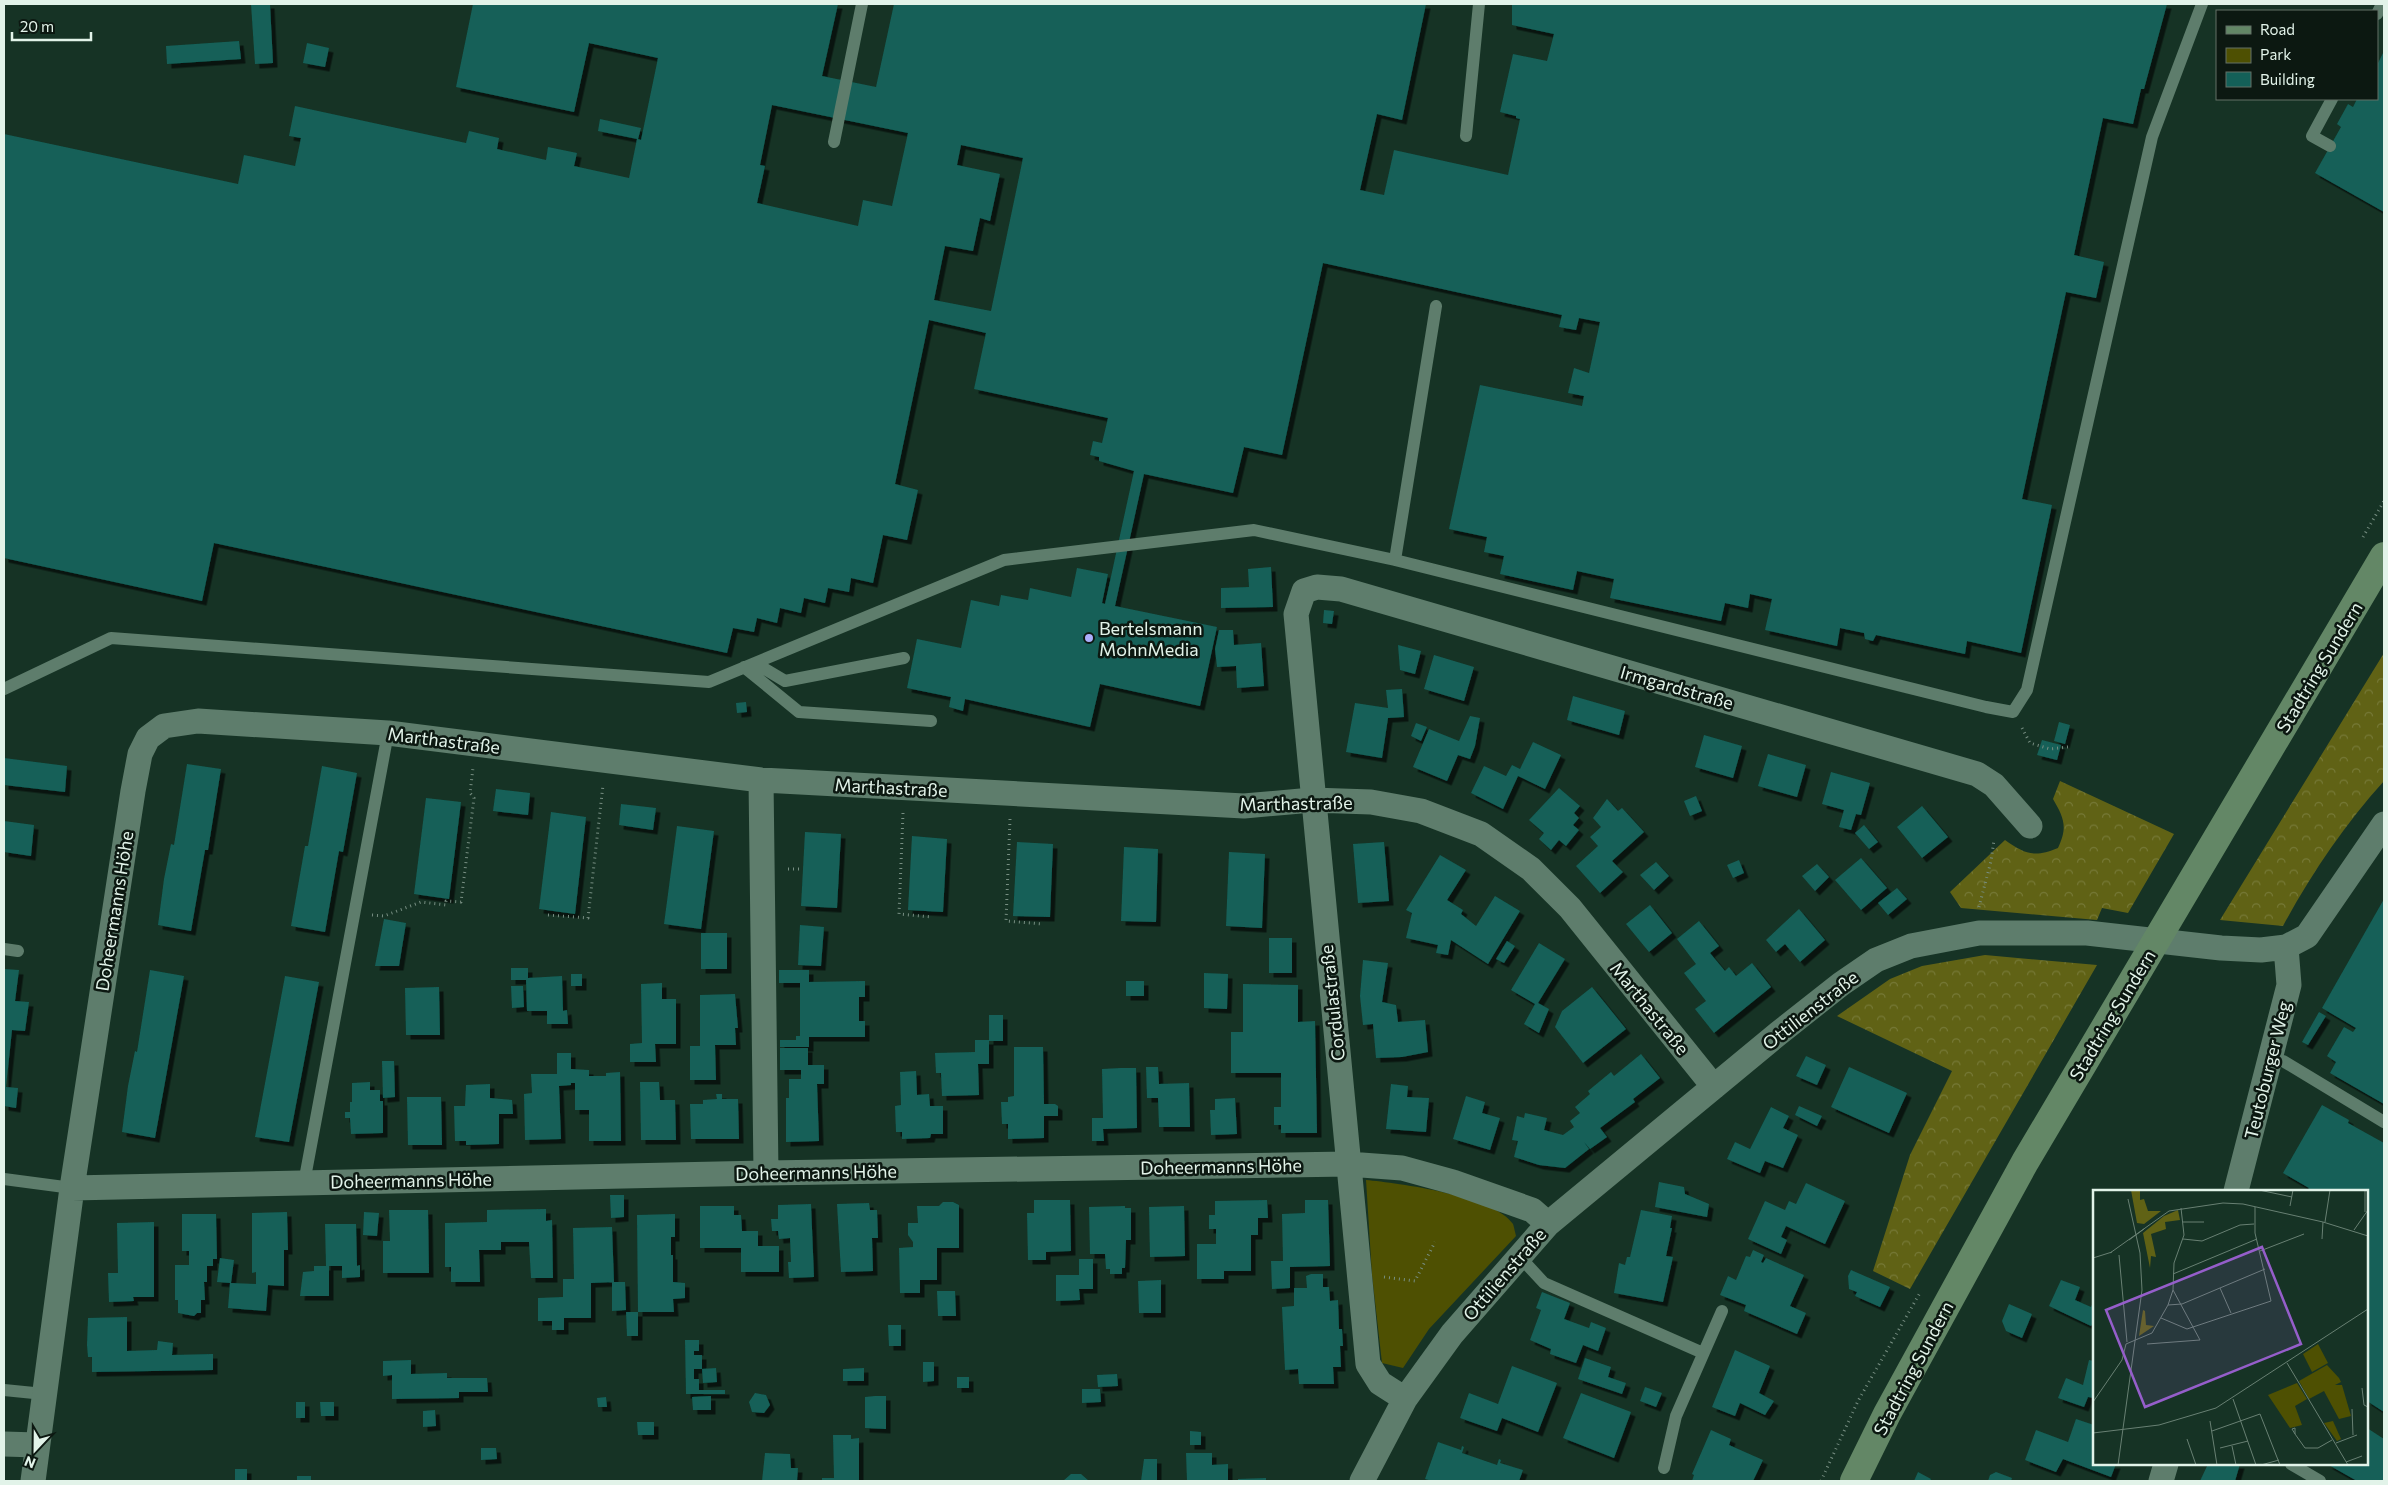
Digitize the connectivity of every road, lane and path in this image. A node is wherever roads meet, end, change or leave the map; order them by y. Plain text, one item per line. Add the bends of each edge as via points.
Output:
1 (862, 4) edge
2 (1479, 4) edge
3 (2202, 4) edge
4 (2331, 100) edge
5 (1466, 136) dead end
6 (834, 142) dead end
7 (2330, 146) dead end
8 (1436, 306) dead end
9 (2384, 556) edge
10 (1395, 560) junction
11 (1304, 591) joint
12 (904, 658) dead end
13 (750, 665) junction
14 (4, 689) edge
15 (2014, 712) junction
16 (931, 721) dead end
17 (388, 733) junction
18 (476, 744) junction
19 (2068, 747) dead end
20 (140, 754) joint
21 (606, 760) junction
22 (760, 780) junction
23 (904, 787) junction
24 (1011, 793) junction
25 (1312, 800) junction
26 (2384, 824) edge
27 (2030, 826) dead end
28 (1994, 840) dead end
29 (354, 912) junction
30 (548, 915) dead end
31 (932, 917) dead end
32 (1043, 924) dead end
33 (1979, 933) junction
34 (2286, 947) junction
35 (4, 949) edge
36 (18, 951) dead end
37 (2270, 1058) junction
38 (1714, 1087) junction
39 (2384, 1122) edge
40 (1348, 1164) junction
41 (766, 1173) junction
42 (4, 1179) edge
43 (304, 1183) junction
44 (72, 1188) junction
45 (2236, 1190) edge
46 (1548, 1224) junction
47 (1435, 1242) dead end
48 (1519, 1256) junction
49 (1359, 1275) junction
50 (1722, 1311) dead end
51 (1703, 1352) junction
52 (4, 1390) edge
53 (44, 1394) junction
54 (1405, 1399) junction
55 (4, 1444) edge
56 (37, 1444) junction
57 (2166, 1465) edge
58 (2293, 1465) edge
59 (1664, 1468) dead end
60 (34, 1481) edge
61 (1362, 1481) edge
62 (1854, 1481) edge
63 (2161, 1481) edge
64 (2320, 1481) edge

1 - 6 lane
2 - 5 lane
3 - 15 lane via 2152,138 2027,690
4 - 7 lane via 2312,136
8 - 10 lane
9 - 62 main road, Stadtring Sundern via 2025,1162 1887,1414
10 - 13 lane via 1254,530 1004,560
10 - 15 lane
11 - 25 street, Cordulastraße via 1296,614
11 - 27 street, Irmgardstraße via 1317,587 1340,589 1977,774 1994,785
12 - 13 lane via 785,681
13 - 14 lane via 709,682 111,638
13 - 16 lane via 800,712
15 - 19 path via 2030,743 2050,749
17 - 18 street, Marthastraße
17 - 20 street, Marthastraße via 198,721 164,726 148,738
17 - 29 lane
18 - 21 street, Marthastraße
18 - 29 path via 470,793 474,798 461,902 446,901 446,905 421,902 384,916
20 - 44 street, Doheermanns Höhe
21 - 22 street, Marthastraße
21 - 30 path via 588,918
22 - 23 street, Marthastraße
22 - 41 street
23 - 24 street, Marthastraße
23 - 31 path via 899,914
24 - 25 street, Marthastraße via 1244,806
24 - 32 path via 1006,921
25 - 38 street, Marthastraße via 1371,802 1421,811 1481,834 1507,851 1531,869 1570,908
25 - 40 street, Cordulastraße
26 - 34 street, Ottilienstraße via 2307,936
28 - 33 path via 1979,900
29 - 43 lane
33 - 34 street, Ottilienstraße via 2087,932 2221,948 2261,950
33 - 38 street, Ottilienstraße via 1911,946 1876,960 1841,984
34 - 37 street, Teutoburger Weg via 2288,985
35 - 36 lane
37 - 39 lane via 2283,1061
37 - 45 street, Teutoburger Weg
38 - 46 street, Ottilienstraße
40 - 41 street, Doheermanns Höhe
40 - 46 street, Doheermanns Höhe via 1402,1168 1453,1182 1532,1210
40 - 49 street, Cordulastraße
41 - 43 street, Doheermanns Höhe
42 - 44 lane
43 - 44 street, Doheermanns Höhe
44 - 53 street, Doheermanns Höhe
46 - 48 street, Ottilienstraße
47 - 49 path via 1415,1281
48 - 51 lane via 1544,1283
48 - 54 street, Ottilienstraße via 1452,1334
49 - 54 street, Cordulastraße via 1368,1364 1380,1383
50 - 51 lane
51 - 59 lane via 1676,1416
52 - 53 lane
53 - 56 street, Doheermanns Höhe
54 - 61 street, Ottilienstraße
55 - 56 street
56 - 60 street, Doheermanns Höhe
57 - 63 street
58 - 64 lane

